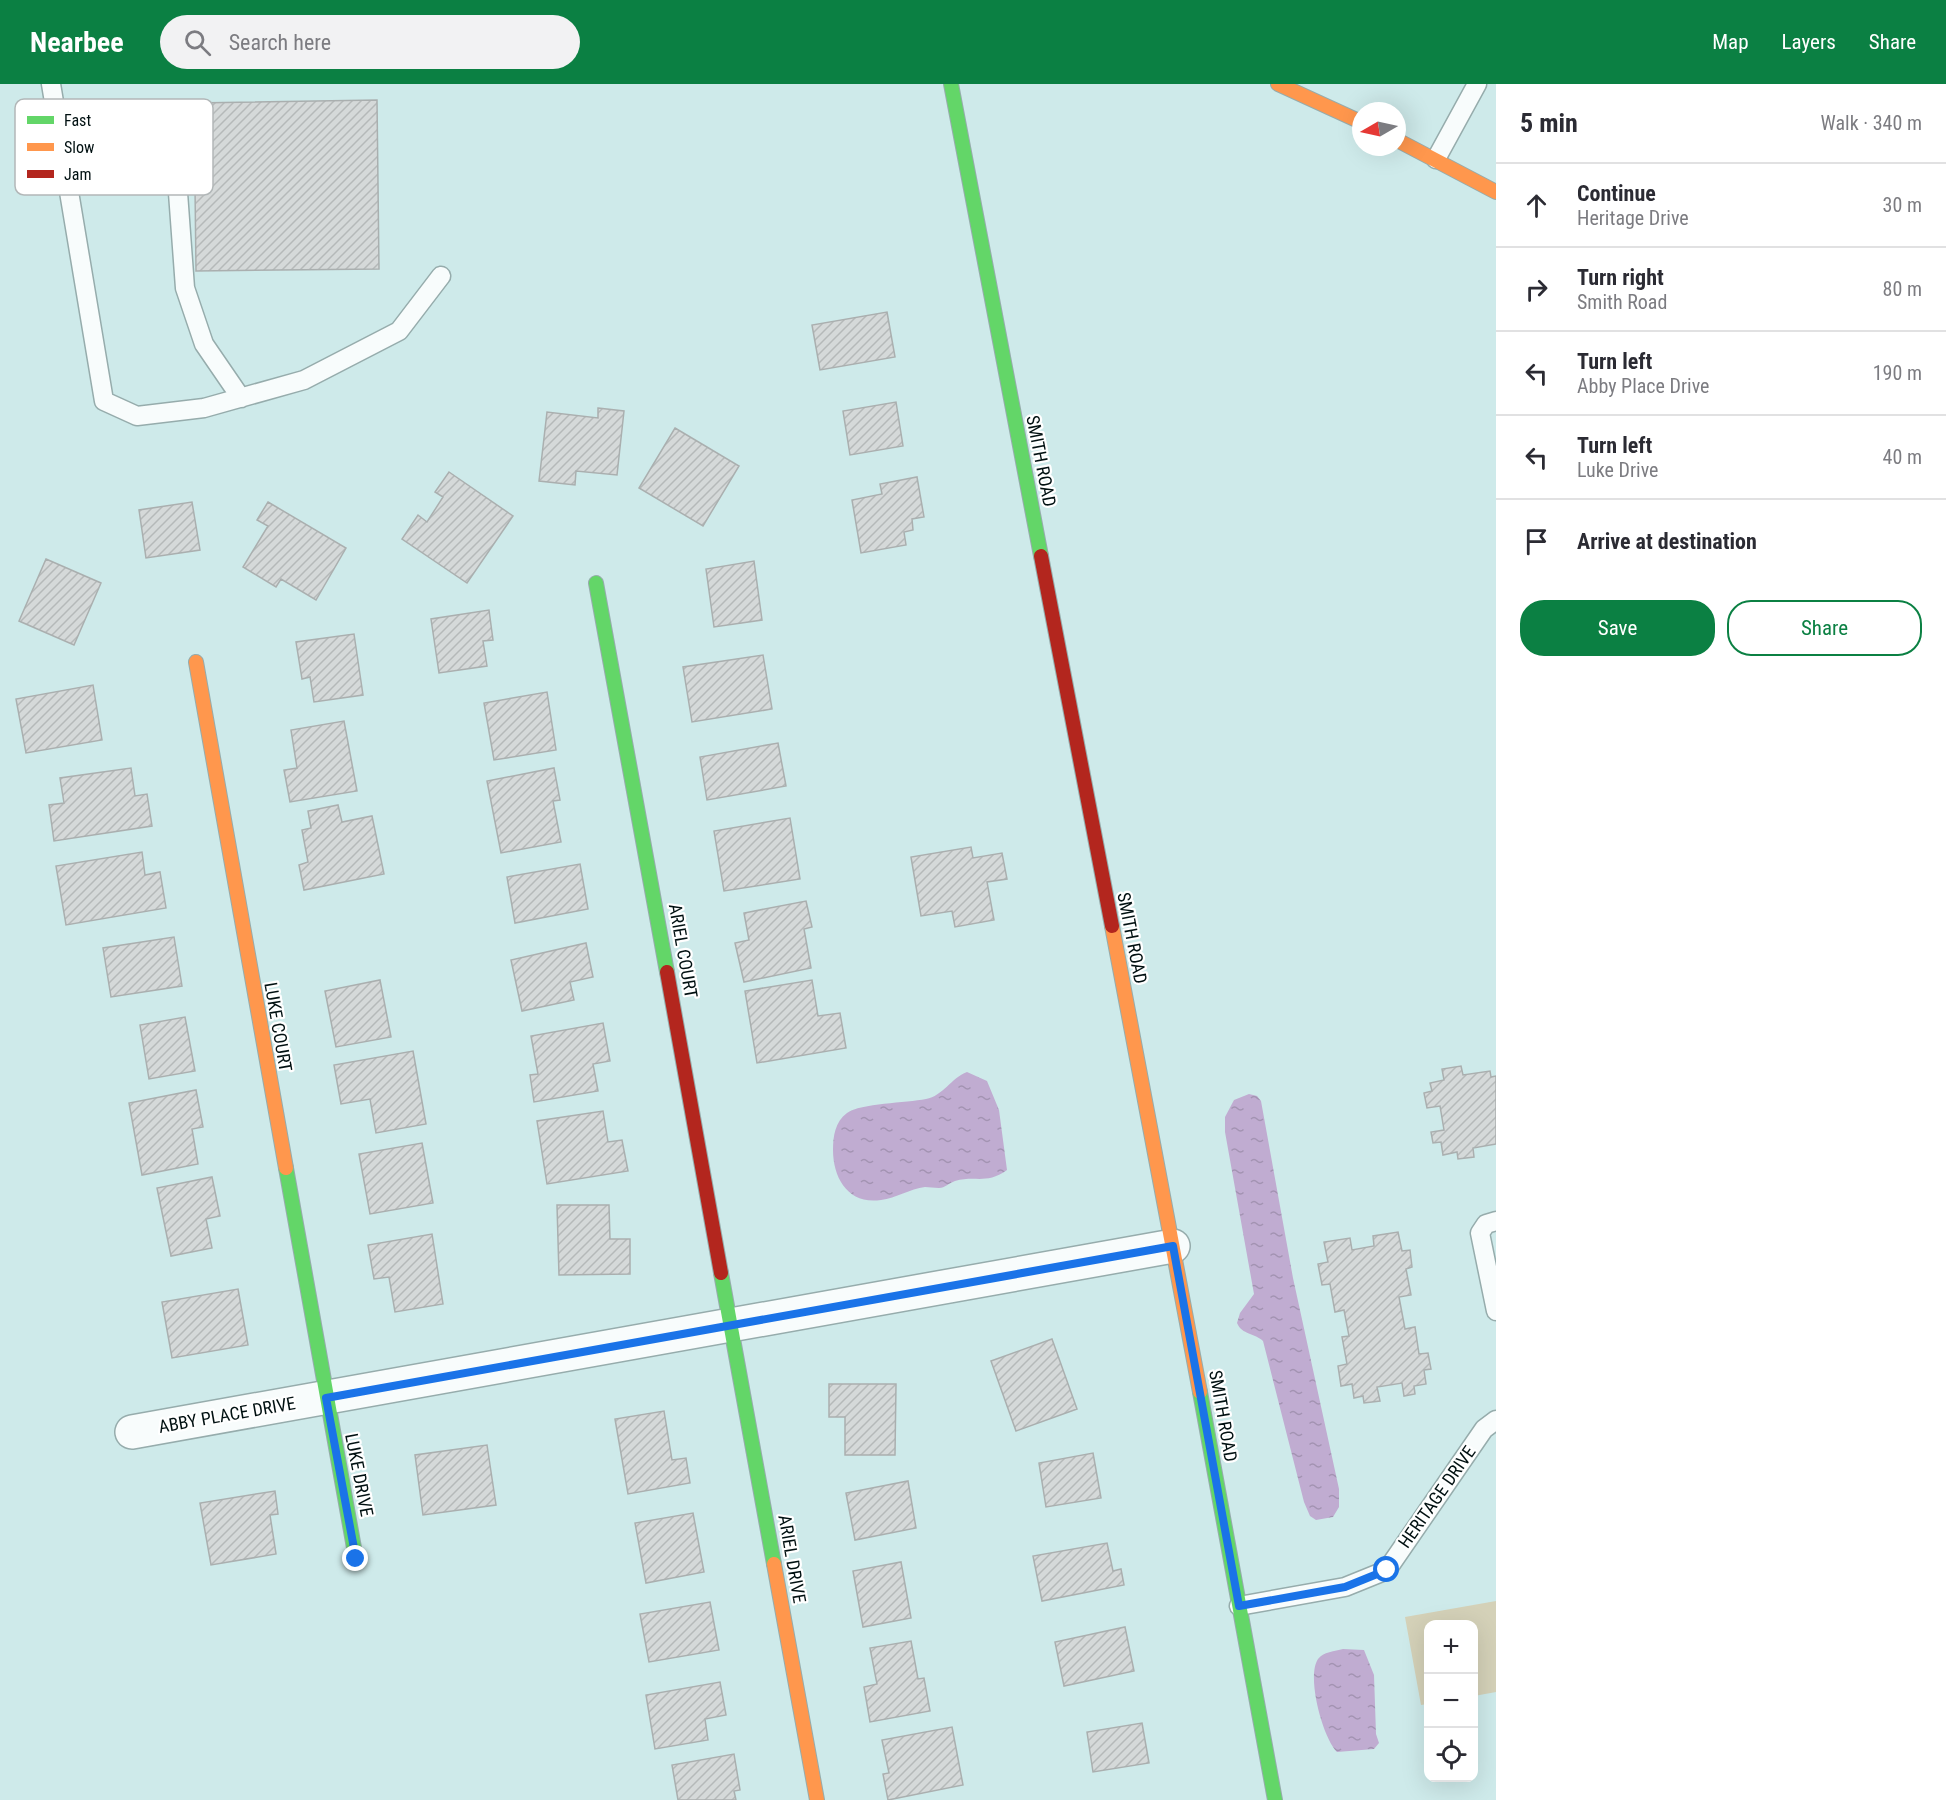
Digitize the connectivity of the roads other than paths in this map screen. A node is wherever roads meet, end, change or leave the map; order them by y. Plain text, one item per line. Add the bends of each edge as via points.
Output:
1 (51, 84) edge
2 (951, 84) edge
3 (1278, 84) edge
4 (1477, 84) edge
5 (54, 99) edge
6 (1352, 118) edge
7 (1406, 144) edge
8 (1436, 159) junction
9 (1496, 192) edge
10 (70, 195) edge
11 (178, 195) edge
12 (441, 276) dead end
13 (242, 398) junction
14 (596, 583) dead end
15 (196, 662) dead end
16 (1496, 1221) edge
17 (1173, 1246) junction
18 (1496, 1311) edge
19 (731, 1325) junction
20 (326, 1398) junction
21 (1496, 1420) edge
22 (132, 1432) dead end
23 (356, 1559) dead end
24 (1239, 1606) junction
25 (817, 1800) edge
26 (1275, 1800) edge

1 - 5 lane
2 - 17 street, SMITH ROAD
3 - 6 street
4 - 8 lane
7 - 8 street
8 - 9 street
10 - 13 lane via 104,401 137,416 204,408
11 - 13 lane via 185,288 204,344
12 - 13 lane via 399,331 304,380
14 - 19 street, ARIEL COURT
15 - 20 street, LUKE COURT
16 - 18 lane via 1486,1224 1480,1233
17 - 19 street, ABBY PLACE DRIVE
17 - 24 street, SMITH ROAD
19 - 20 street, ABBY PLACE DRIVE
19 - 25 street, ARIEL DRIVE
20 - 22 street, ABBY PLACE DRIVE
20 - 23 street, LUKE DRIVE
21 - 24 lane, HERITAGE DRIVE via 1484,1429 1387,1570 1345,1587
24 - 26 street, SMITH ROAD

